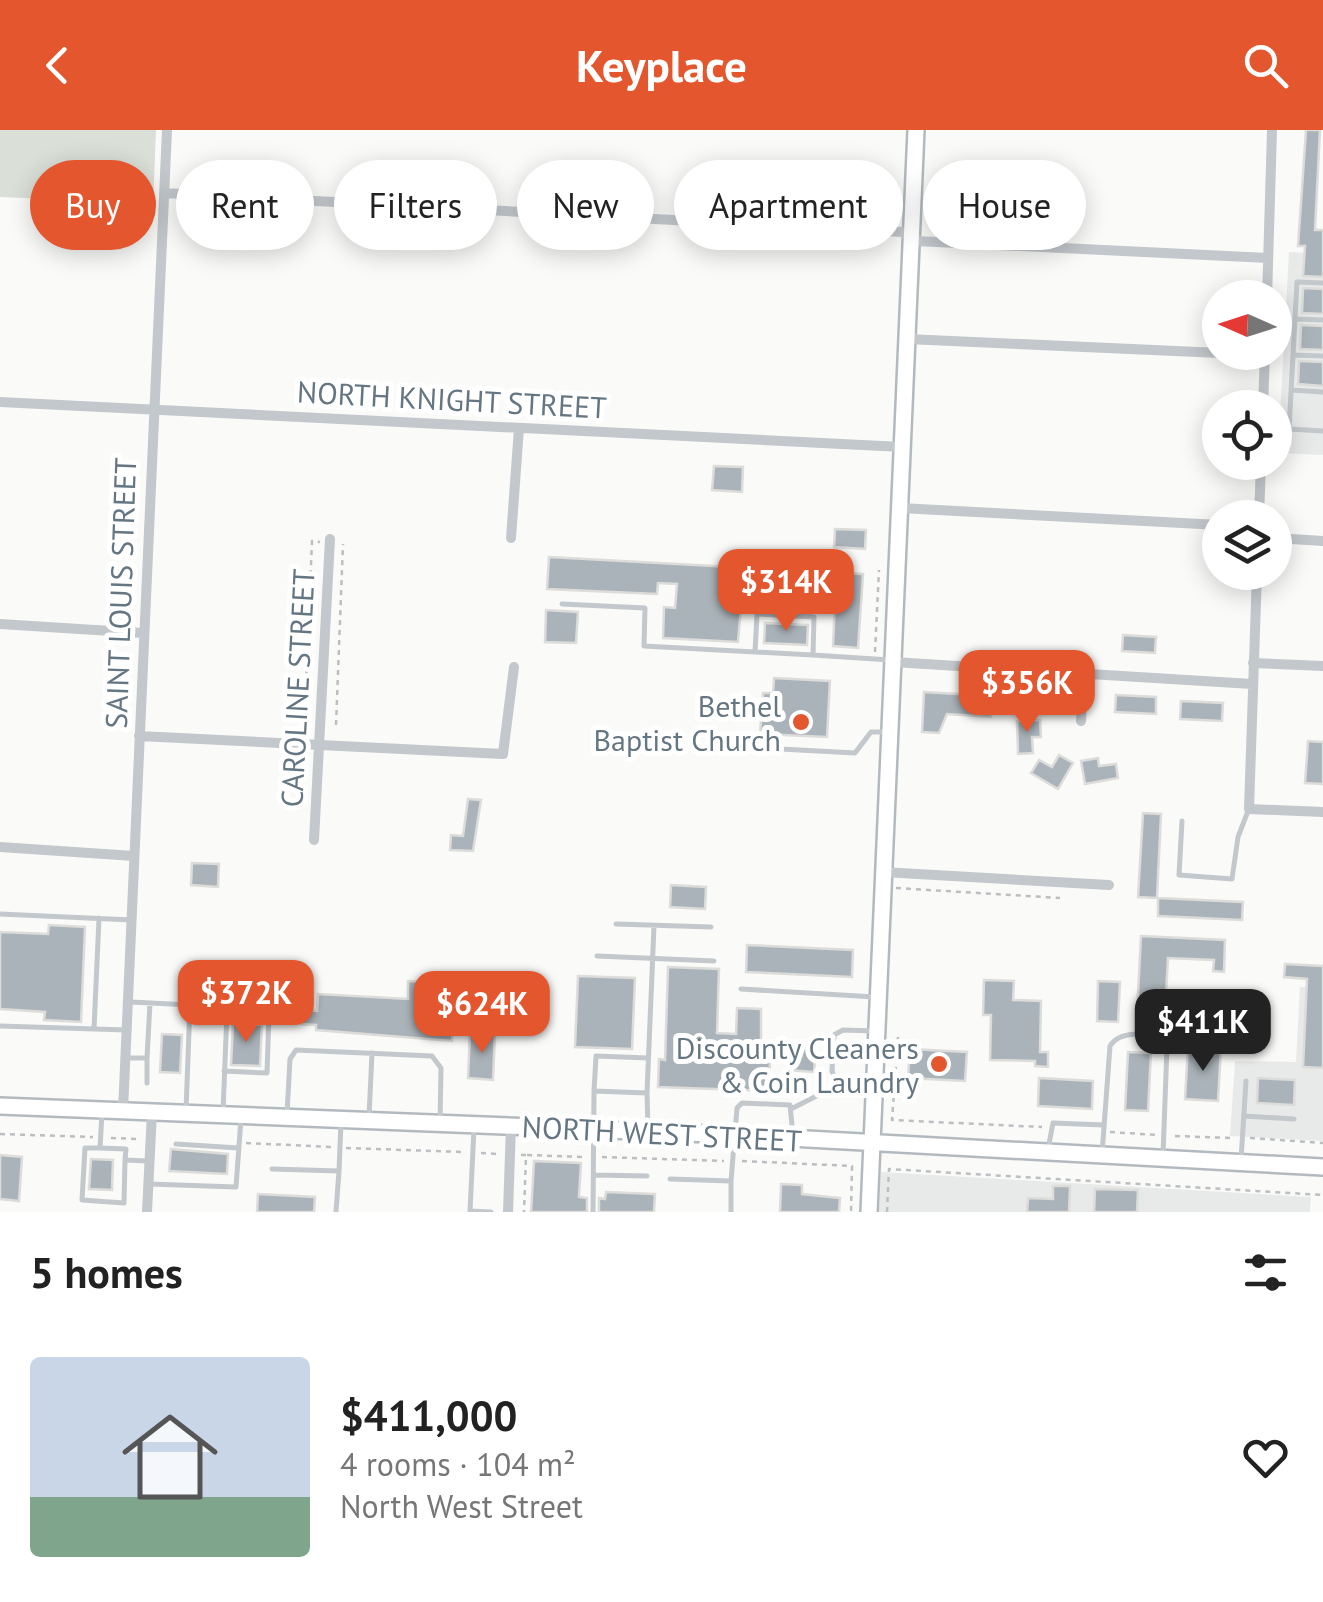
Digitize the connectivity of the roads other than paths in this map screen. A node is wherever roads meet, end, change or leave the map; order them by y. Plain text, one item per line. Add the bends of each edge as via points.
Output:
1 (167, 130) edge
2 (916, 130) edge
3 (1272, 130) edge
4 (164, 193) junction
5 (911, 238) junction
6 (1268, 258) junction
7 (1267, 280) edge
8 (1323, 284) edge
9 (1295, 318) junction
10 (1323, 320) edge
11 (907, 339) junction
12 (1202, 351) edge
13 (1293, 354) junction
14 (1323, 356) edge
15 (1291, 390) edge
16 (1292, 390) edge
17 (1323, 392) edge
18 (0, 402) edge
19 (154, 410) junction
20 (519, 428) junction
21 (1292, 429) edge
22 (1323, 431) edge
23 (902, 446) junction
24 (900, 508) junction
25 (1202, 524) edge
26 (511, 538) dead end
27 (330, 539) dead end
28 (1292, 539) edge
29 (1323, 541) edge
30 (1256, 590) edge
31 (562, 604) dead end
32 (0, 624) edge
33 (144, 633) junction
34 (755, 652) junction
35 (813, 655) junction
36 (893, 661) junction
37 (1253, 662) junction
38 (1323, 666) edge
39 (514, 667) dead end
40 (1084, 673) junction
41 (1252, 684) junction
42 (1080, 721) dead end
43 (890, 733) junction
44 (139, 736) junction
45 (321, 744) junction
46 (761, 748) dead end
47 (1249, 809) junction
48 (1323, 812) edge
49 (1182, 822) dead end
50 (314, 840) dead end
51 (0, 848) edge
52 (134, 856) junction
53 (883, 872) junction
54 (1109, 885) dead end
55 (0, 914) edge
56 (99, 918) junction
57 (132, 920) junction
58 (616, 924) dead end
59 (654, 926) junction
60 (711, 928) dead end
61 (597, 956) dead end
62 (653, 958) junction
63 (714, 960) dead end
64 (741, 989) dead end
65 (878, 997) junction
66 (128, 1002) junction
67 (150, 1003) junction
68 (0, 1026) edge
69 (94, 1029) junction
70 (127, 1030) junction
71 (876, 1031) junction
72 (372, 1052) junction
73 (126, 1058) junction
74 (147, 1058) junction
75 (648, 1058) junction
76 (224, 1071) junction
77 (1246, 1081) dead end
78 (147, 1084) dead end
79 (838, 1086) junction
80 (874, 1087) junction
81 (594, 1091) junction
82 (646, 1092) junction
83 (0, 1106) edge
84 (792, 1108) junction
85 (102, 1110) junction
86 (124, 1111) junction
87 (152, 1112) junction
88 (186, 1113) junction
89 (223, 1115) junction
90 (241, 1115) junction
91 (1244, 1116) junction
92 (287, 1117) junction
93 (342, 1119) junction
94 (1294, 1119) dead end
95 (369, 1120) junction
96 (440, 1123) junction
97 (474, 1125) junction
98 (1104, 1125) junction
99 (511, 1126) junction
100 (593, 1130) junction
101 (648, 1132) junction
102 (735, 1135) junction
103 (792, 1139) junction
104 (872, 1143) junction
105 (176, 1144) dead end
106 (239, 1146) junction
107 (100, 1148) junction
108 (1048, 1152) junction
109 (1102, 1155) junction
110 (1163, 1158) junction
111 (126, 1160) junction
112 (150, 1161) junction
113 (1241, 1163) junction
114 (1323, 1167) edge
115 (272, 1169) dead end
116 (338, 1171) junction
117 (594, 1175) junction
118 (647, 1176) dead end
119 (670, 1179) dead end
120 (731, 1182) junction
121 (148, 1184) junction
122 (148, 1212) edge
123 (336, 1212) edge
124 (470, 1212) edge
125 (491, 1212) edge
126 (508, 1212) edge
127 (592, 1212) edge
128 (731, 1212) edge
129 (869, 1212) edge

1 - 4 street, SAINT LOUIS STREET
2 - 5 main road
3 - 6 street
4 - 5 street via 902,232
4 - 19 street, SAINT LOUIS STREET
5 - 6 street
5 - 11 main road
6 - 7 street
8 - 9 lane via 1297,282
9 - 10 lane
9 - 13 lane
11 - 12 street
11 - 23 main road
13 - 14 lane
13 - 15 lane
16 - 17 lane
18 - 19 street, NORTH KNIGHT STREET
19 - 20 street, NORTH KNIGHT STREET
19 - 33 street, SAINT LOUIS STREET
20 - 23 street, NORTH KNIGHT STREET
20 - 26 street
21 - 22 lane
23 - 24 main road
24 - 25 street
24 - 36 main road
27 - 45 street, CAROLINE STREET
28 - 29 street
30 - 37 street
31 - 34 lane via 645,608 644,646
32 - 33 street
33 - 44 street, SAINT LOUIS STREET
34 - 35 lane
34 - 35 lane via 757,614 814,617
35 - 36 lane
36 - 40 street
36 - 43 main road
37 - 38 street
37 - 41 street
39 - 45 street via 503,754
40 - 41 street
40 - 42 street
41 - 47 street
43 - 46 lane via 870,732 855,753
43 - 53 main road
44 - 45 street
44 - 52 street, SAINT LOUIS STREET
45 - 50 street, CAROLINE STREET
47 - 48 street
47 - 49 lane via 1232,879 1179,876
51 - 52 street
52 - 57 street, SAINT LOUIS STREET
53 - 54 street
53 - 65 main road
55 - 56 lane
56 - 57 lane
56 - 69 lane
57 - 66 street, SAINT LOUIS STREET
58 - 59 lane
59 - 60 lane
59 - 62 lane
61 - 62 lane
62 - 63 lane
62 - 75 lane
64 - 65 lane
65 - 71 main road
66 - 67 lane
66 - 70 street, SAINT LOUIS STREET
67 - 74 lane
67 - 88 lane via 190,1006
68 - 69 lane
69 - 70 lane
70 - 73 street, SAINT LOUIS STREET
71 - 79 lane via 834,1035
71 - 80 main road
72 - 92 lane via 296,1050
72 - 95 lane
72 - 96 lane via 436,1057
73 - 74 lane
73 - 86 street, SAINT LOUIS STREET
74 - 78 lane
75 - 81 lane via 596,1056
75 - 82 lane
76 - 76 lane via 227,1010 268,1013 267,1073
76 - 89 lane
77 - 91 lane
79 - 80 lane
79 - 84 lane
80 - 104 main road
81 - 82 lane
81 - 100 lane
82 - 101 lane
83 - 85 main road, NORTH WEST STREET
84 - 102 lane via 742,1103
84 - 103 lane
85 - 86 main road, NORTH WEST STREET
85 - 107 lane
86 - 87 main road, NORTH WEST STREET
87 - 88 main road, NORTH WEST STREET
87 - 112 street
88 - 89 main road, NORTH WEST STREET
89 - 90 main road, NORTH WEST STREET
90 - 92 main road, NORTH WEST STREET
90 - 106 lane
91 - 94 lane
91 - 113 lane
92 - 93 main road, NORTH WEST STREET
93 - 95 main road, NORTH WEST STREET
93 - 116 lane
95 - 96 main road, NORTH WEST STREET
96 - 97 main road, NORTH WEST STREET
97 - 99 main road, NORTH WEST STREET
97 - 124 lane
98 - 108 lane via 1053,1123
98 - 109 lane
98 - 110 lane via 1114,1039 1162,1039 1168,1072
99 - 100 main road, NORTH WEST STREET
99 - 126 street
100 - 101 main road, NORTH WEST STREET
100 - 117 lane
101 - 102 main road, NORTH WEST STREET
102 - 103 main road, NORTH WEST STREET
102 - 120 lane
103 - 104 main road, NORTH WEST STREET
104 - 108 main road, NORTH WEST STREET
104 - 129 main road
105 - 106 lane
106 - 121 lane via 236,1187
107 - 111 lane via 126,1149
107 - 111 lane via 84,1148 82,1200 124,1202
108 - 109 main road, NORTH WEST STREET
109 - 110 main road, NORTH WEST STREET
110 - 113 main road, NORTH WEST STREET
111 - 112 lane
112 - 121 street
113 - 114 main road, NORTH WEST STREET
115 - 116 lane
116 - 123 lane
117 - 118 lane
117 - 127 lane
119 - 120 lane
120 - 128 lane
121 - 122 street
124 - 125 lane

